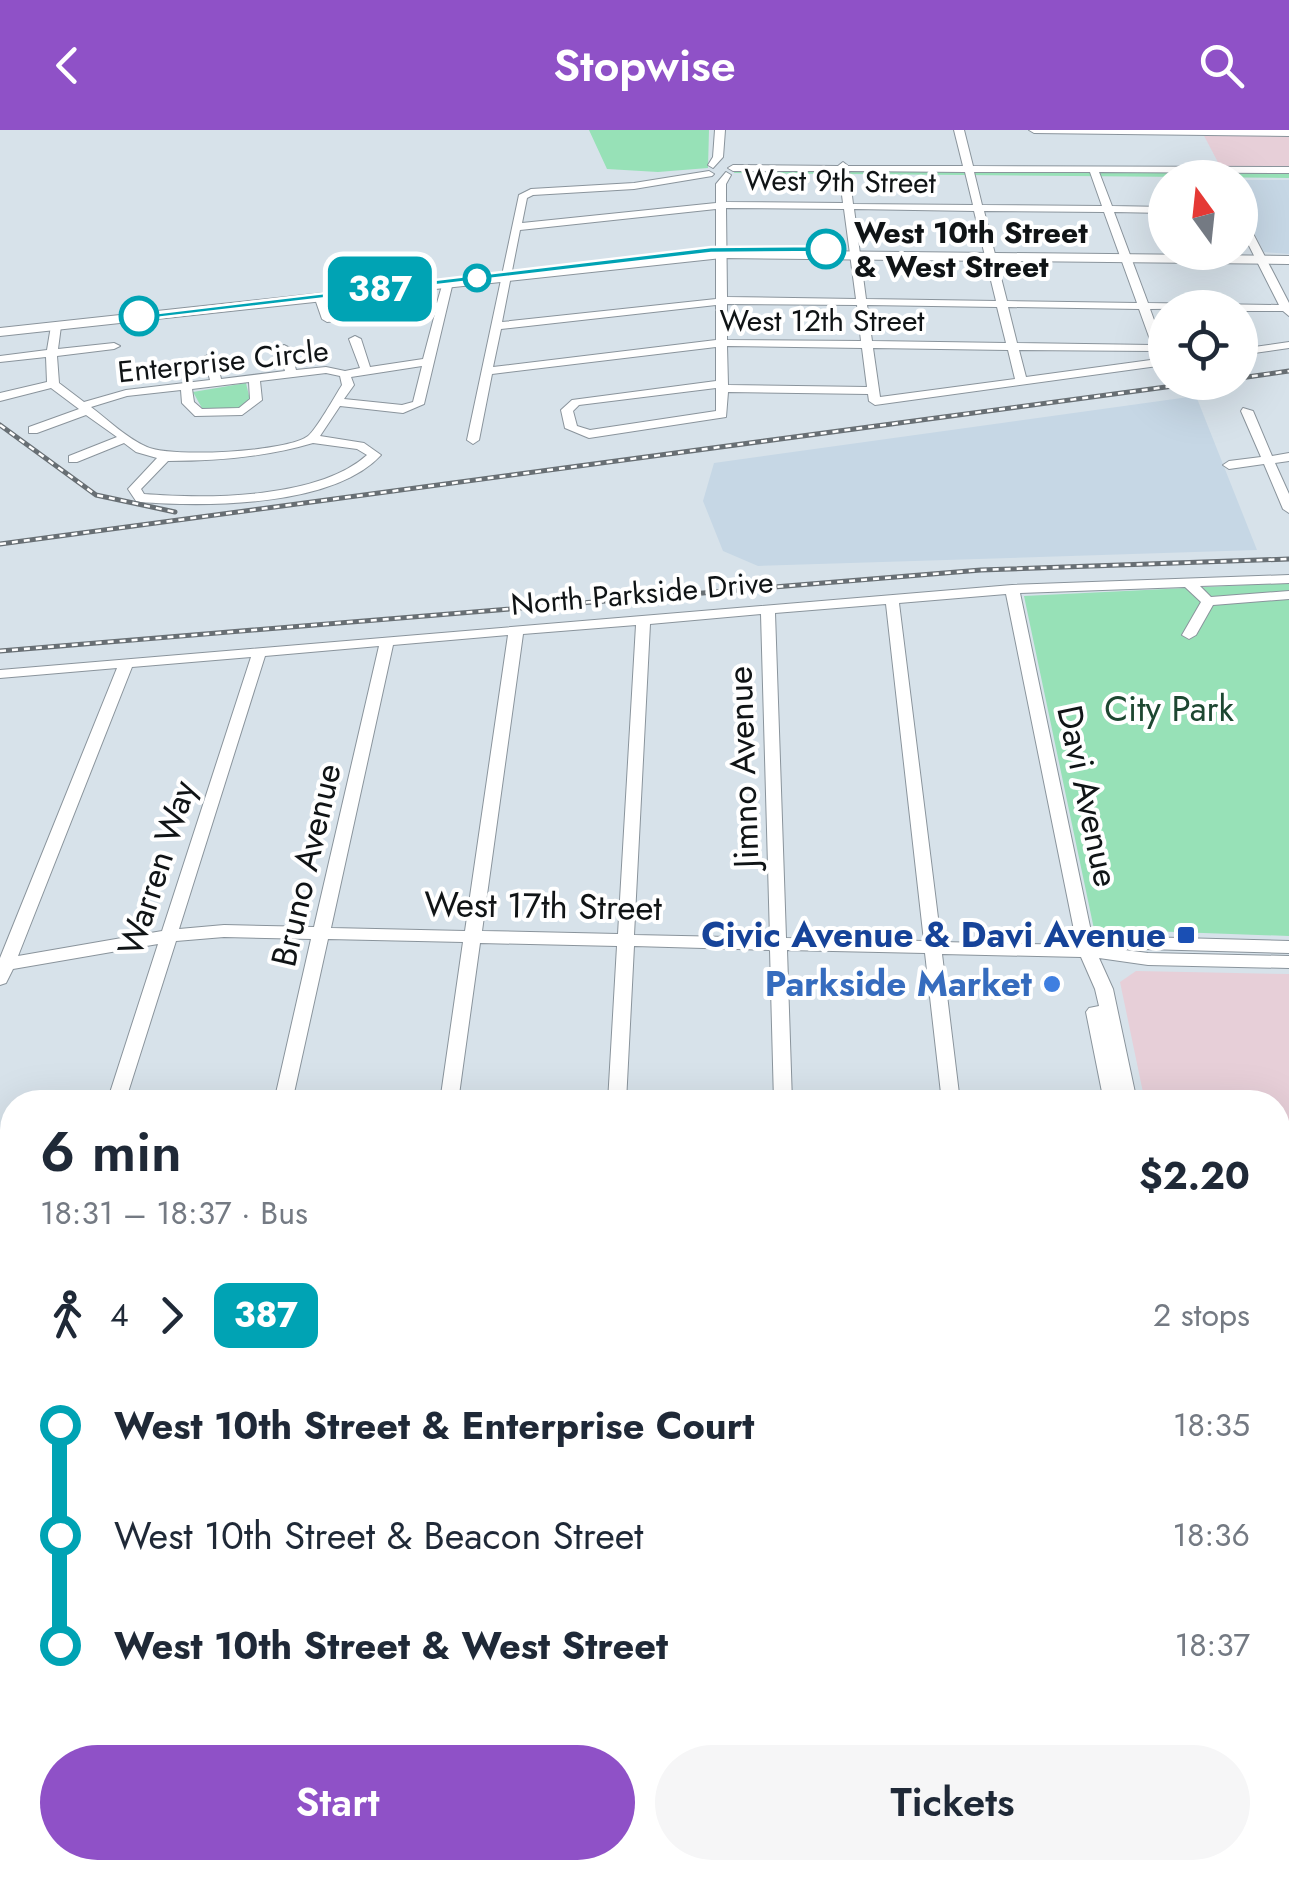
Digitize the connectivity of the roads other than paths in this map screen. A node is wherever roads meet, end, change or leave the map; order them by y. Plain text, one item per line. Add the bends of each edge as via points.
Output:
1 (720, 130) edge
2 (960, 130) edge
3 (1034, 130) edge
4 (1197, 131) edge
5 (1289, 133) edge
6 (1203, 144) dead end
7 (1210, 157) dead end
8 (1212, 160) edge
9 (844, 170) junction
10 (1289, 170) edge
11 (719, 171) junction
12 (970, 171) junction
13 (1258, 171) edge
14 (1094, 172) junction
15 (1148, 172) edge
16 (1148, 177) edge
17 (1258, 178) edge
18 (1289, 179) edge
19 (722, 204) junction
20 (850, 206) junction
21 (979, 208) junction
22 (1108, 210) junction
23 (1148, 210) edge
24 (516, 227) junction
25 (722, 251) junction
26 (854, 251) junction
27 (989, 253) junction
28 (1125, 255) junction
29 (1259, 257) junction
30 (1289, 258) edge
31 (506, 275) junction
32 (448, 282) junction
33 (319, 296) junction
34 (720, 300) junction
35 (861, 302) junction
36 (1002, 304) junction
37 (1144, 305) junction
38 (442, 306) junction
39 (1288, 310) edge
40 (1148, 317) edge
41 (49, 326) junction
42 (496, 326) junction
43 (0, 332) edge
44 (355, 339) dead end
45 (720, 343) junction
46 (867, 344) junction
47 (1289, 345) edge
48 (114, 346) dead end
49 (1012, 347) junction
50 (284, 348) dead end
51 (1148, 348) edge
52 (1258, 349) edge
53 (51, 353) junction
54 (210, 357) dead end
55 (0, 359) edge
56 (428, 362) junction
57 (1148, 364) edge
58 (365, 368) junction
59 (488, 372) junction
60 (291, 373) junction
61 (345, 374) junction
62 (254, 378) junction
63 (1021, 381) junction
64 (216, 382) junction
65 (53, 384) junction
66 (186, 385) junction
67 (722, 386) junction
68 (874, 396) junction
69 (0, 397) edge
70 (337, 402) junction
71 (85, 408) junction
72 (1246, 411) dead end
73 (33, 430) dead end
74 (126, 438) junction
75 (312, 438) junction
76 (473, 440) dead end
77 (166, 457) junction
78 (1289, 457) edge
79 (73, 459) dead end
80 (1269, 460) junction
81 (1229, 465) dead end
82 (1289, 510) edge
83 (1289, 579) edge
84 (1186, 581) junction
85 (1012, 589) junction
86 (1289, 596) edge
87 (892, 598) junction
88 (1208, 601) junction
89 (768, 610) junction
90 (644, 620) junction
91 (516, 631) junction
92 (1189, 635) dead end
93 (387, 641) junction
94 (258, 653) junction
95 (126, 664) junction
96 (0, 674) edge
97 (322, 932) junction
98 (169, 936) junction
99 (473, 936) junction
100 (626, 940) junction
101 (778, 944) junction
102 (933, 947) junction
103 (1289, 947) edge
104 (1087, 951) junction
105 (1148, 959) junction
106 (1289, 962) edge
107 (2, 970) edge
108 (1104, 989) junction
109 (1109, 1013) junction
110 (120, 1090) edge
111 (286, 1090) edge
112 (450, 1090) edge
113 (618, 1090) edge
114 (783, 1090) edge
115 (950, 1090) edge
116 (1110, 1090) edge
117 (1125, 1090) edge

1 - 11 street
2 - 12 street
3 - 4 street
4 - 5 street
4 - 6 street
7 - 8 street
9 - 11 street
9 - 12 street
9 - 20 street
10 - 13 street
11 - 19 street
11 - 24 street via 525,194
12 - 14 street
12 - 21 street
14 - 15 street
14 - 16 street
14 - 22 street
17 - 18 street
19 - 20 street, West 9th Street
19 - 24 street, West 9th Street
19 - 25 street
20 - 21 street, West 9th Street
20 - 26 street
21 - 22 street, West 9th Street
21 - 27 street
22 - 23 street, West 9th Street
22 - 28 street
24 - 31 street
25 - 26 main road
25 - 31 main road
25 - 34 street
26 - 27 main road
26 - 35 street
27 - 28 main road
27 - 36 street
28 - 29 main road
28 - 37 street
29 - 30 main road
29 - 39 street
31 - 32 main road
31 - 42 street
32 - 33 main road
32 - 38 street
33 - 38 street via 327,319
33 - 41 main road
34 - 35 street
34 - 42 street
34 - 45 street
35 - 36 street
35 - 46 street
36 - 37 street
36 - 49 street
37 - 39 street
37 - 40 street
38 - 56 street
41 - 43 main road
41 - 53 street via 44,346
42 - 59 street
44 - 58 street
45 - 46 street, West 12th Street
45 - 59 street, West 12th Street
45 - 67 street
46 - 49 street, West 12th Street
46 - 68 street
47 - 52 street
48 - 53 street
49 - 51 street, West 12th Street
49 - 63 street
50 - 60 street
53 - 55 street
53 - 65 street
54 - 64 street
56 - 58 street
56 - 70 street via 415,407
57 - 63 street
58 - 61 street
59 - 76 street
60 - 61 street, Enterprise Circle
60 - 62 street, Enterprise Circle
61 - 70 street, Enterprise Circle via 348,385
62 - 64 street, Enterprise Circle
62 - 66 street via 256,400 242,411 199,412 188,403
63 - 68 street
64 - 66 street, Enterprise Circle
65 - 69 street
65 - 71 street, Enterprise Circle
66 - 71 street, Enterprise Circle via 126,393
67 - 67 street via 576,402 567,410 571,428 589,434 712,419 723,412
67 - 68 street
70 - 75 street, Enterprise Circle
71 - 73 street
71 - 74 street, Enterprise Circle
72 - 80 street
74 - 77 street, Enterprise Circle
74 - 79 street
75 - 77 street, Enterprise Circle via 283,448
75 - 77 street via 375,455 342,478 308,487 187,502 140,498 134,489
78 - 80 street
80 - 81 street
80 - 82 street
83 - 84 street, North Parkside Drive
84 - 85 street, North Parkside Drive
84 - 88 street
85 - 87 street, North Parkside Drive
85 - 104 street, Davi Avenue
86 - 88 street
87 - 89 street, North Parkside Drive
87 - 102 street
88 - 92 street
89 - 90 street, North Parkside Drive
89 - 101 street, Jimno Avenue
90 - 91 street, North Parkside Drive
90 - 100 street
91 - 93 street, North Parkside Drive
91 - 99 street
93 - 94 street, North Parkside Drive
93 - 97 street, Bruno Avenue
94 - 95 street, North Parkside Drive
94 - 98 street, Warren Way
95 - 96 street, North Parkside Drive
95 - 107 street
97 - 98 street, West 17th Street
97 - 99 street, West 17th Street
97 - 111 street, Bruno Avenue
98 - 107 street, West 17th Street
98 - 110 street, Warren Way
99 - 100 street, West 17th Street
99 - 112 street
100 - 101 street, West 17th Street
100 - 113 street
101 - 102 street, West 17th Street
101 - 114 street, Jimno Avenue
102 - 104 street, West 17th Street
102 - 115 street
103 - 104 street via 1106,942
104 - 105 street
104 - 108 street, Davi Avenue
105 - 106 street
105 - 108 street via 1118,969
108 - 109 street, Davi Avenue
109 - 116 street, Davi Avenue via 1095,1012
109 - 117 street, Davi Avenue

